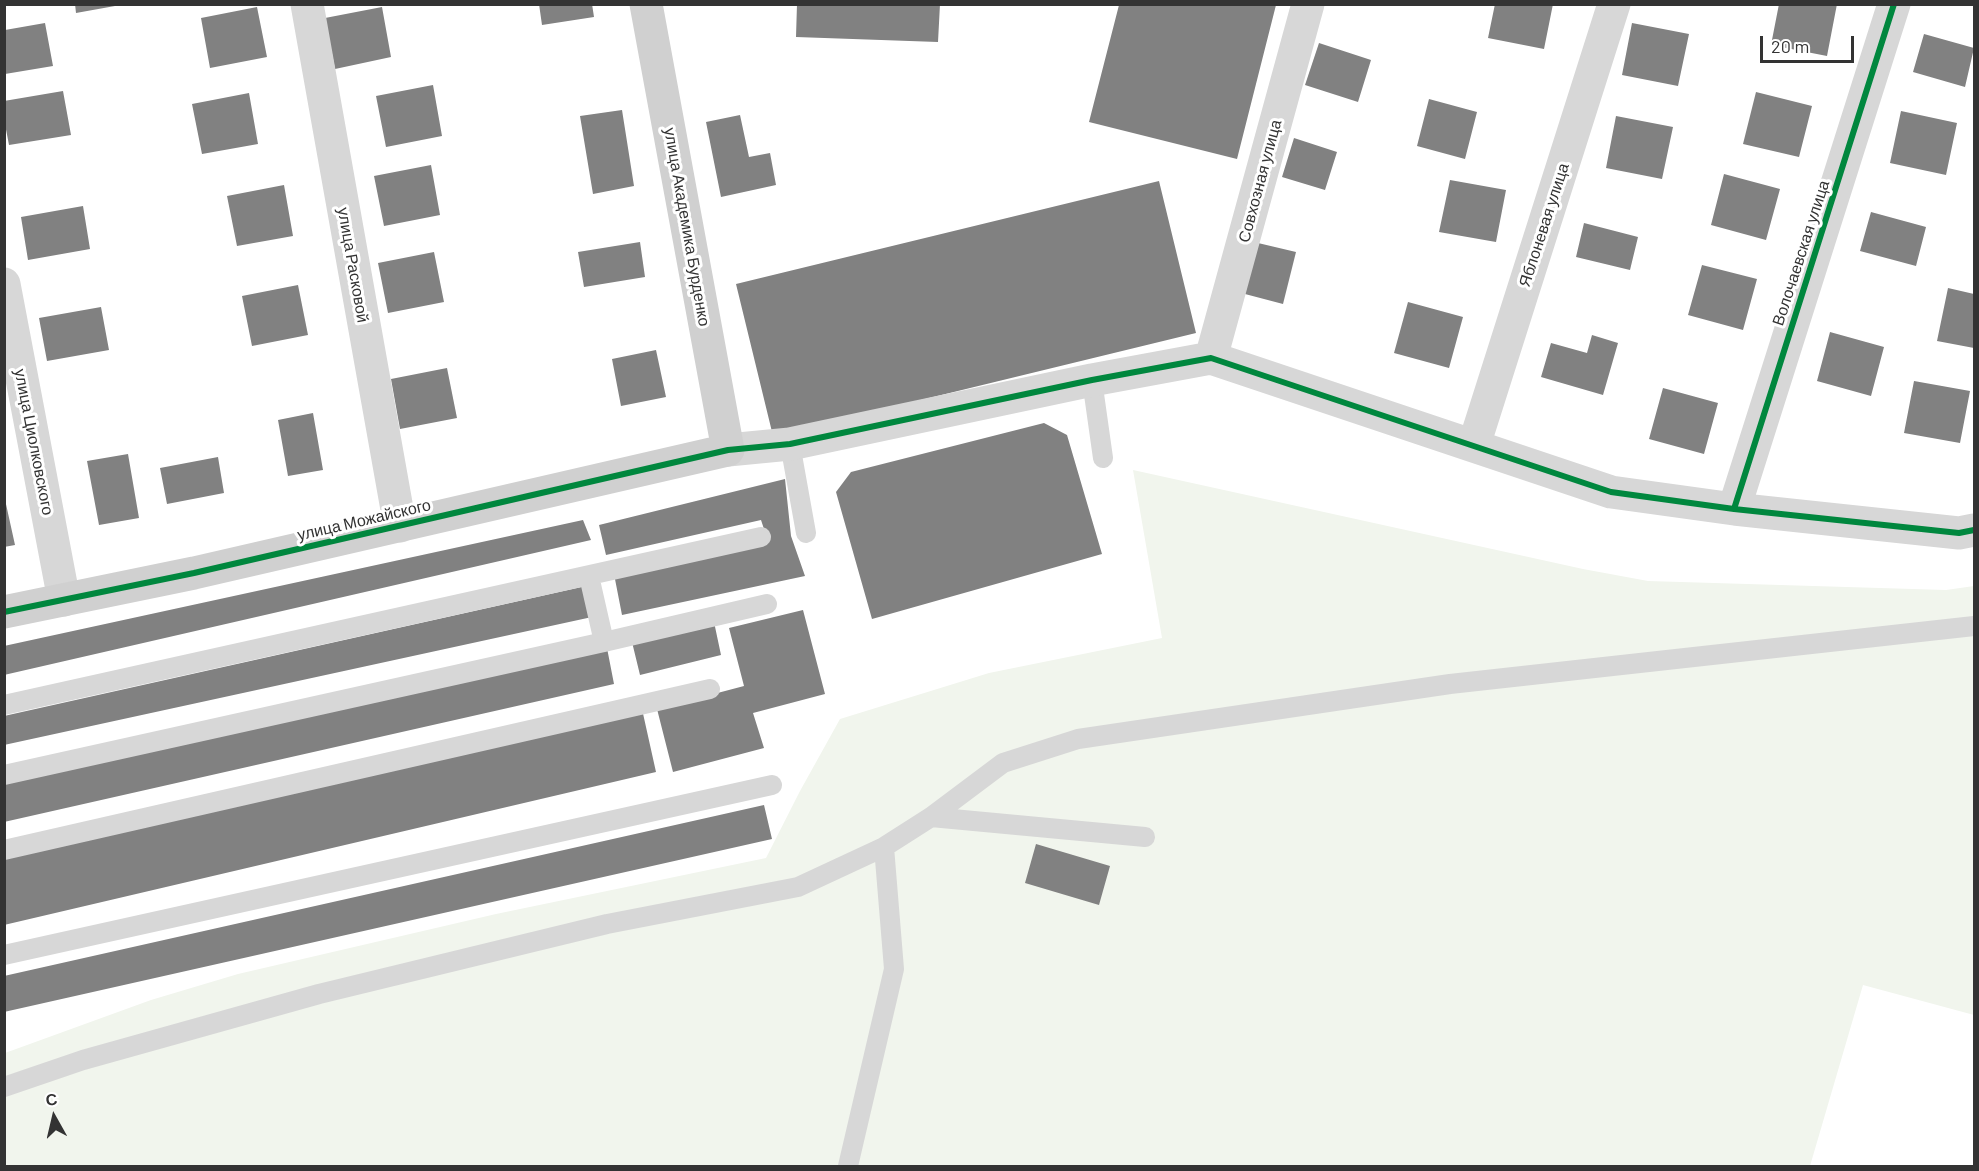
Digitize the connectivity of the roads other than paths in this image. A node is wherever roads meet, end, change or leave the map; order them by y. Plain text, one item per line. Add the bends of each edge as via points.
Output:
1 (307, 4) edge
2 (646, 4) edge
3 (1308, 4) edge
4 (1614, 4) edge
5 (1894, 4) edge
6 (4, 284) edge
7 (1211, 358) junction
8 (1092, 380) junction
9 (790, 444) junction
10 (1474, 445) junction
11 (728, 450) junction
12 (1104, 458) dead end
13 (1734, 509) junction
14 (400, 525) junction
15 (1974, 530) edge
16 (806, 533) dead end
17 (761, 537) dead end
18 (589, 576) junction
19 (64, 600) junction
20 (767, 604) dead end
21 (4, 612) edge
22 (1974, 626) edge
23 (604, 642) junction
24 (710, 689) dead end
25 (4, 705) edge
26 (4, 775) edge
27 (772, 785) dead end
28 (931, 817) junction
29 (1145, 837) dead end
30 (884, 847) junction
31 (4, 850) edge
32 (4, 955) edge
33 (4, 1087) edge
34 (848, 1167) edge

1 - 14 street, улица Расковой
2 - 11 street, улица Академика Бурденко
3 - 7 street, Совхозная улица
4 - 10 street, Яблоневая улица
5 - 13 street, Волочаевская улица
6 - 19 street, улица Циолковского
7 - 8 street
7 - 10 street
8 - 9 street
8 - 12 lane
9 - 11 street
9 - 16 lane
10 - 13 street via 1611,492
11 - 14 street, улица Можайского
13 - 15 street via 1959,533
14 - 19 street, улица Можайского
17 - 18 lane
18 - 23 lane
18 - 25 lane
19 - 21 street, улица Можайского
20 - 23 lane
22 - 28 lane via 1450,684 1078,739 1004,763
23 - 26 lane
24 - 31 lane
27 - 32 lane
28 - 29 lane
28 - 30 lane
30 - 33 lane via 798,887 607,924 319,993 83,1060
30 - 34 lane via 894,969

